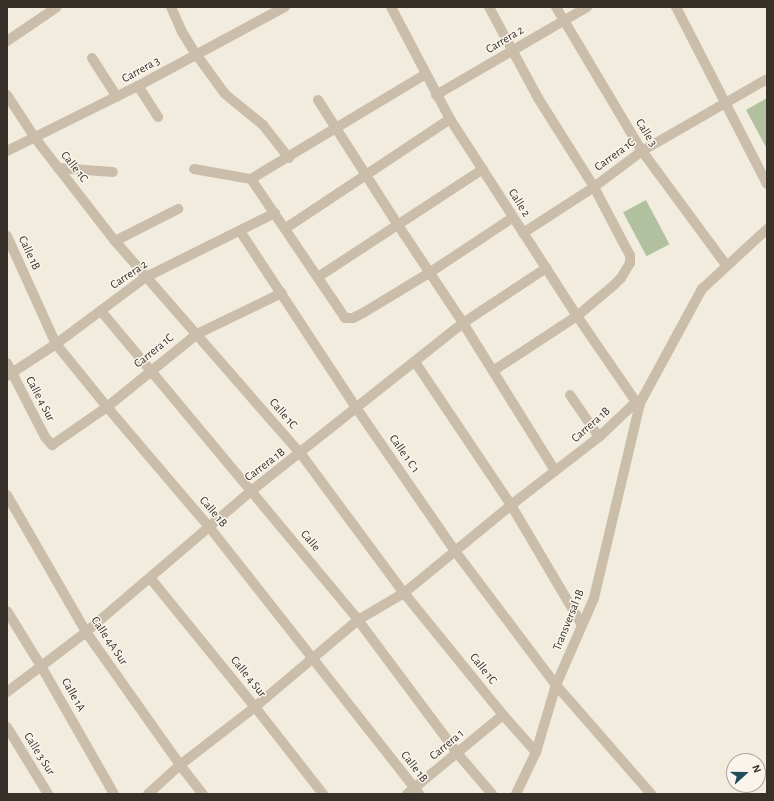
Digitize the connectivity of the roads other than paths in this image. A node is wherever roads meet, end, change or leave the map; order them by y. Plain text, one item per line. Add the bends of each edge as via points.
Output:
1 (58, 7) edge
2 (171, 7) edge
3 (285, 7) edge
4 (391, 7) edge
5 (489, 7) edge
6 (556, 7) edge
7 (587, 7) edge
8 (676, 7) edge
9 (564, 21) junction
10 (7, 41) edge
11 (515, 50) junction
12 (196, 54) junction
13 (92, 58) dead end
14 (426, 74) junction
15 (767, 79) edge
16 (138, 86) junction
17 (436, 95) junction
18 (7, 96) edge
19 (117, 97) junction
20 (318, 100) dead end
21 (725, 105) junction
22 (158, 117) dead end
23 (450, 119) junction
24 (337, 128) junction
25 (35, 138) junction
26 (7, 151) edge
27 (637, 154) junction
28 (289, 158) junction
29 (58, 168) junction
30 (194, 169) dead end
31 (483, 169) junction
32 (113, 172) dead end
33 (365, 175) junction
34 (250, 179) junction
35 (767, 184) edge
36 (594, 187) junction
37 (178, 209) dead end
38 (275, 213) junction
39 (512, 218) junction
40 (398, 225) junction
41 (286, 228) junction
42 (767, 229) edge
43 (240, 231) junction
44 (522, 233) junction
45 (7, 236) edge
46 (115, 241) junction
47 (726, 265) junction
48 (546, 268) junction
49 (429, 273) junction
50 (146, 277) junction
51 (318, 277) junction
52 (282, 293) junction
53 (101, 311) junction
54 (577, 316) junction
55 (463, 323) junction
56 (197, 334) junction
57 (56, 344) junction
58 (415, 362) junction
59 (9, 370) edge
60 (151, 370) junction
61 (493, 371) junction
62 (570, 395) dead end
63 (638, 402) junction
64 (107, 407) junction
65 (357, 409) junction
66 (599, 437) junction
67 (52, 446) joint
68 (300, 454) junction
69 (555, 470) junction
70 (251, 492) junction
71 (7, 495) edge
72 (512, 505) junction
73 (11, 510) edge
74 (210, 528) junction
75 (455, 551) junction
76 (150, 579) junction
77 (404, 593) junction
78 (7, 611) edge
79 (358, 620) junction
80 (582, 625) junction
81 (86, 632) junction
82 (312, 658) junction
83 (41, 666) junction
84 (556, 685) junction
85 (7, 692) edge
86 (255, 707) junction
87 (503, 715) junction
88 (7, 727) edge
89 (536, 752) junction
90 (457, 754) junction
91 (180, 765) junction
92 (413, 792) edge
93 (48, 794) edge
94 (114, 794) edge
95 (148, 794) edge
96 (203, 794) edge
97 (323, 794) edge
98 (492, 794) edge
99 (516, 794) edge
100 (651, 794) edge

1 - 10 street
2 - 12 street via 182,32
3 - 12 street, Carrera 3
4 - 14 street, Calle 2
5 - 11 street
6 - 9 street, Calle 3
7 - 9 street, Carrera 2
8 - 21 street
9 - 11 street, Carrera 2
9 - 27 street, Calle 3
11 - 17 street, Carrera 2
11 - 36 street via 538,98
12 - 16 street, Carrera 3
12 - 28 street via 225,94 263,125
13 - 19 street
14 - 17 street, Calle 2
14 - 24 street
15 - 21 street, Carrera 1C
16 - 19 street, Carrera 3
16 - 22 street
17 - 23 street, Calle 2
18 - 25 street, Calle 1C
19 - 25 street, Carrera 3
20 - 24 street
21 - 27 street, Carrera 1C
21 - 35 street
23 - 31 street, Calle 2
23 - 33 street
24 - 28 street
24 - 33 street
25 - 26 street, Carrera 3
25 - 29 street, Calle 1C
27 - 36 street, Carrera 1C
27 - 47 street, Calle 3
28 - 34 street
29 - 32 street
29 - 46 street, Calle 1C
30 - 34 street
31 - 39 street, Calle 2
31 - 40 street
33 - 40 street
33 - 41 street
34 - 38 street
36 - 44 street, Carrera 1C
36 - 54 street via 630,255 630,262 621,278
37 - 46 street
38 - 41 street
38 - 43 street, Carrera 2
39 - 44 street, Calle 2
39 - 49 street
40 - 49 street
40 - 51 street
41 - 51 street
42 - 47 street, Carrera 1B
43 - 50 street, Carrera 2
43 - 52 street, Calle 1 C 1
44 - 48 street, Calle 2
45 - 57 street, Calle 1B
46 - 50 street, Calle 1C
47 - 63 street, Carrera 1B via 702,289
48 - 54 street, Calle 2
48 - 55 street, Carrera 1B
49 - 51 street via 349,319 342,316
49 - 55 street
50 - 53 street, Carrera 2
50 - 56 street, Calle 1C
52 - 56 street, Carrera 1C
52 - 65 street, Calle 1 C 1
53 - 57 street, Carrera 2
53 - 60 street, Calle
54 - 61 street
54 - 63 street, Calle 2
55 - 58 street, Carrera 1B
55 - 61 street
56 - 60 street, Carrera 1C
56 - 68 street, Calle 1C
57 - 59 street, Carrera 2
57 - 64 street, Calle 1B
58 - 65 street, Carrera 1B
58 - 72 street
59 - 67 street, Calle 4 Sur
60 - 64 street, Carrera 1C
60 - 70 street, Calle
61 - 69 street
62 - 66 street
63 - 66 street, Carrera 1B
63 - 80 street, Transversal 1B via 594,598
64 - 67 street, Carrera 1C
64 - 74 street, Calle 1B
65 - 68 street, Carrera 1B
65 - 75 street, Calle 1 C 1
66 - 69 street, Carrera 1B
68 - 70 street, Carrera 1B
68 - 77 street, Calle 1C
69 - 72 street, Carrera 1B
70 - 74 street, Carrera 1B
70 - 79 street, Calle
71 - 73 street, Calle 4A Sur
72 - 75 street, Carrera 1B
72 - 80 street
73 - 81 street, Calle 4A Sur
74 - 76 street, Carrera 1B
74 - 82 street, Calle 1B
75 - 77 street, Carrera 1B
75 - 84 street, Calle 1 C 1
76 - 81 street, Carrera 1B
76 - 86 street, Calle 4 Sur
77 - 79 street, Carrera 1B
77 - 87 street, Calle 1C
78 - 83 street, Calle 1A
79 - 82 street, Carrera 1B
79 - 90 street, Calle
80 - 84 street, Transversal 1B
81 - 83 street, Carrera 1B
81 - 91 street, Calle 4A Sur
82 - 86 street, Carrera 1B
82 - 92 street, Calle 1B
83 - 85 street, Carrera 1B
83 - 94 street, Calle 1A
84 - 89 street, Transversal 1B
84 - 100 street, Calle 1 C 1
86 - 91 street, Carrera 1B
86 - 97 street, Calle 4 Sur
87 - 89 street, Calle 1C
87 - 90 street, Carrera 1
88 - 93 street, Calle 3 Sur
89 - 99 street, Transversal 1B
90 - 92 street, Carrera 1
90 - 98 street, Calle
91 - 95 street, Carrera 1B
91 - 96 street, Calle 4A Sur

